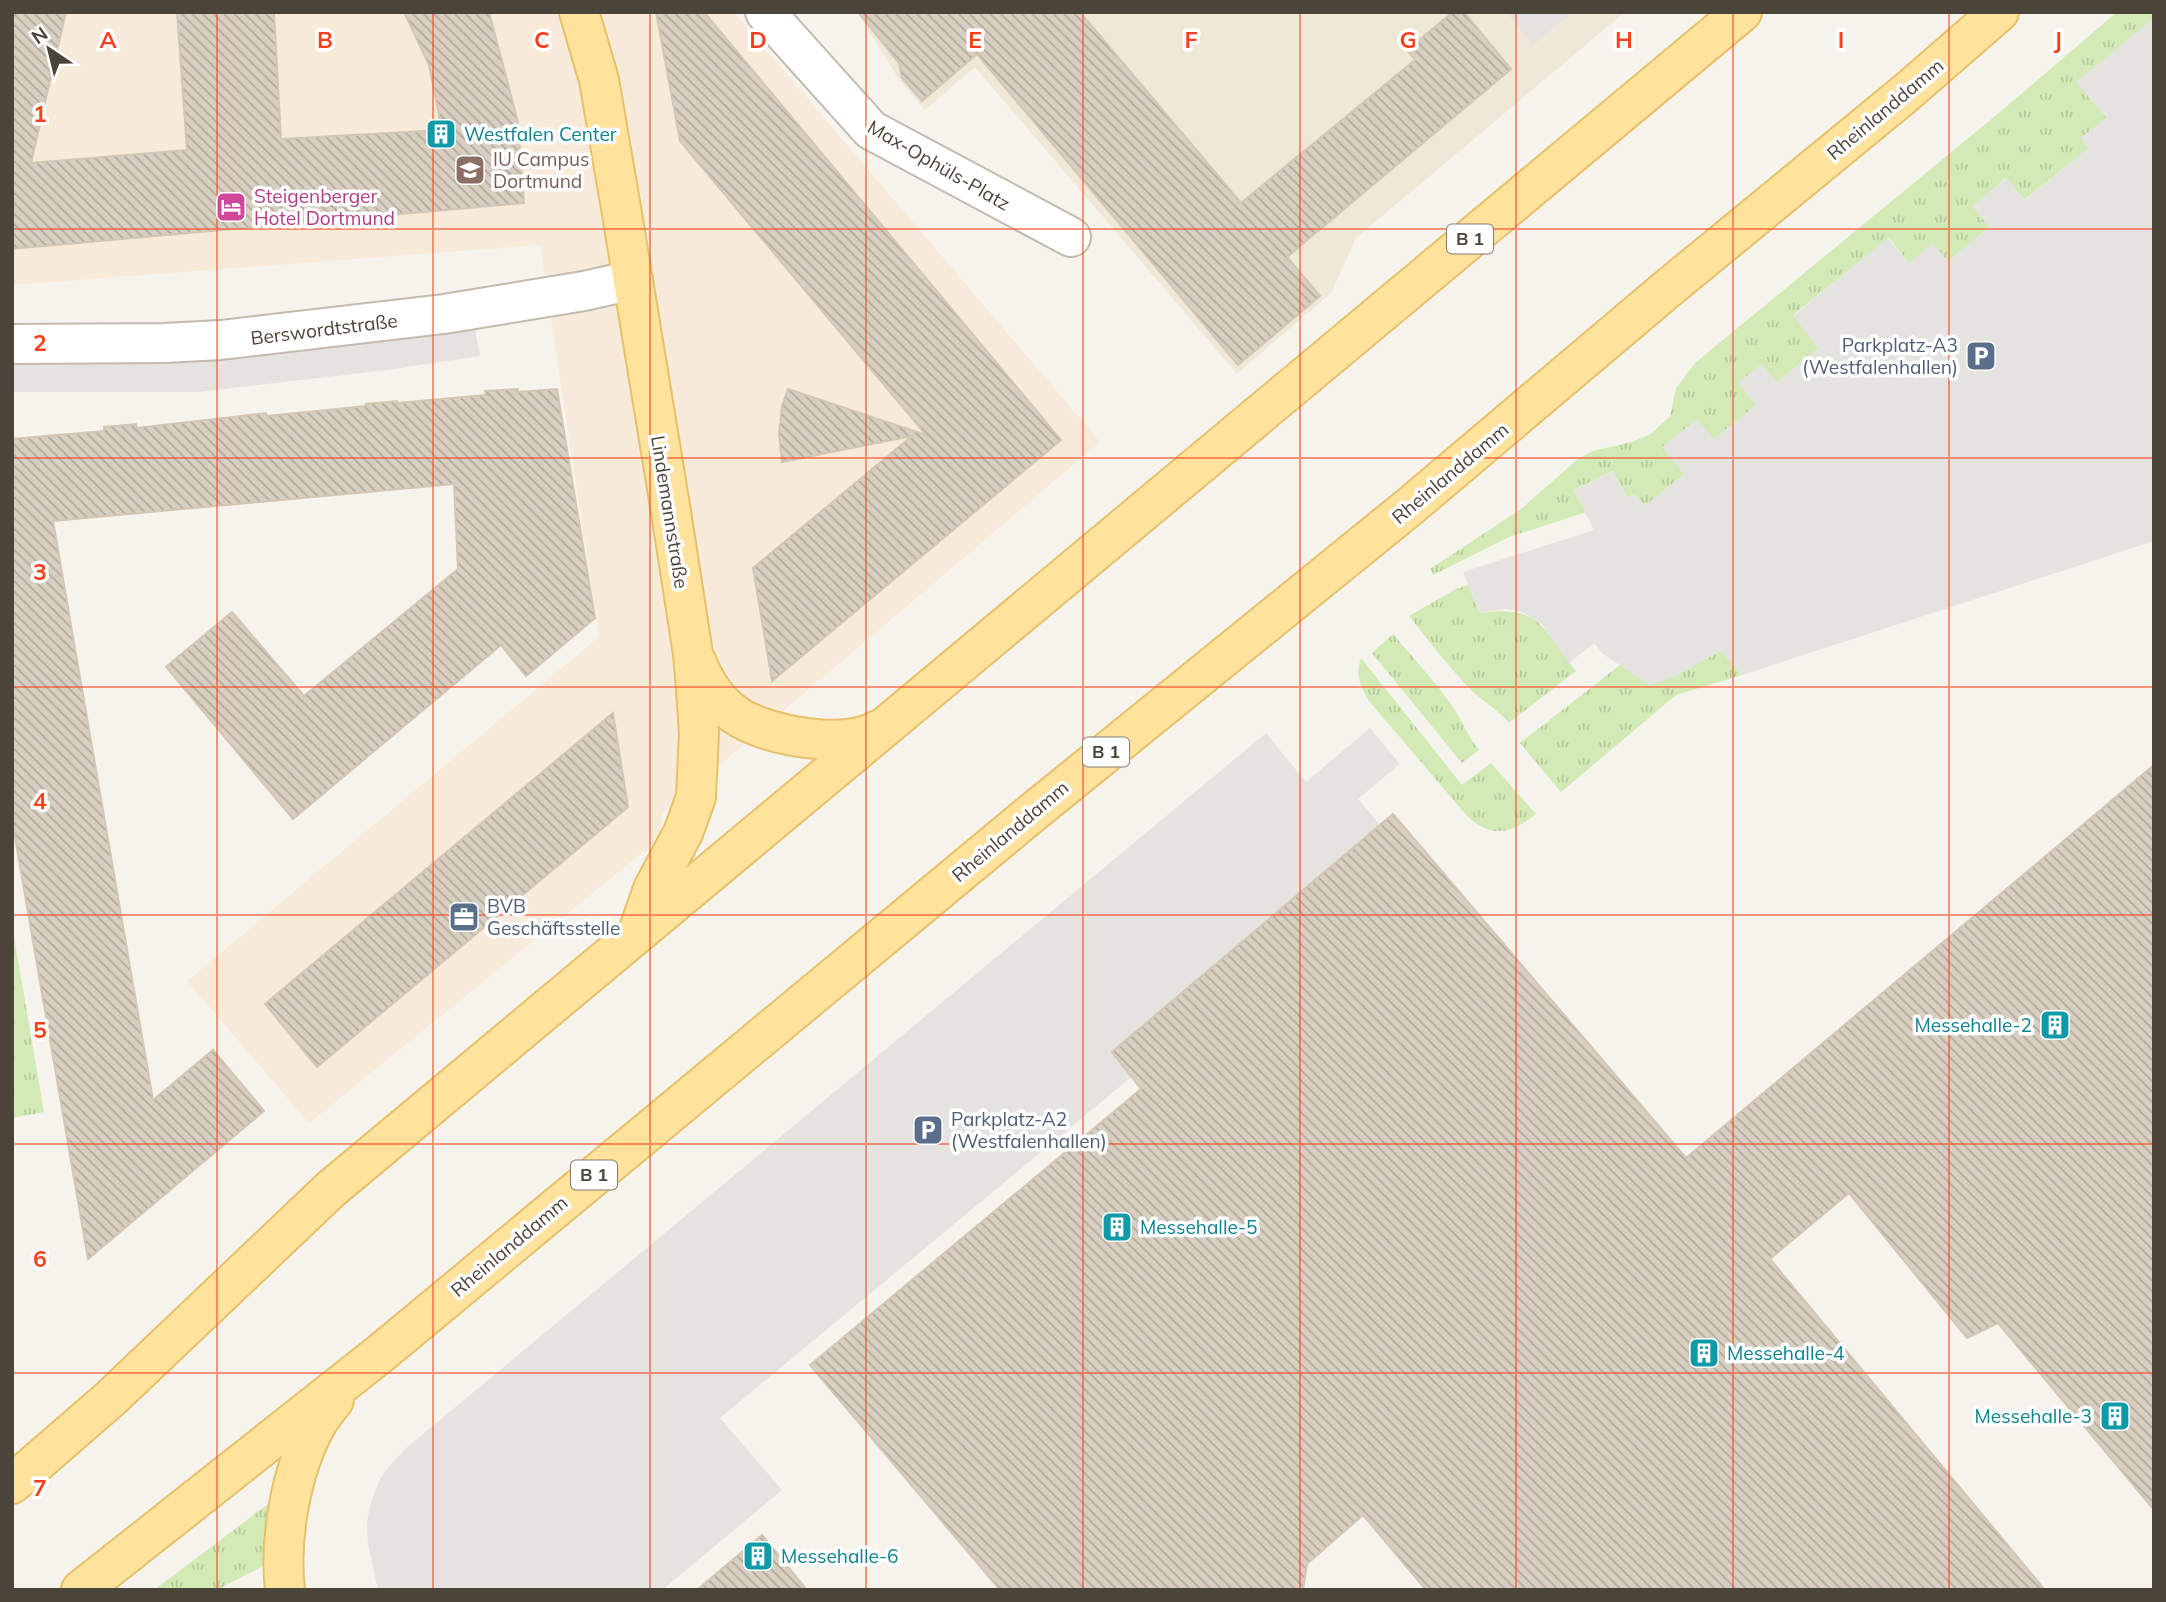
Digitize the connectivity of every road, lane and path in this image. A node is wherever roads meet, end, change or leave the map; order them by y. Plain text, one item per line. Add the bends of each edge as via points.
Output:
1 (579, 12) edge
2 (599, 12) edge
3 (765, 12) edge
4 (1742, 12) edge
5 (1999, 12) edge
6 (599, 80) junction
7 (1071, 237) dead end
8 (633, 280) junction
9 (12, 344) edge
10 (693, 654) junction
11 (891, 722) junction
12 (636, 935) junction
13 (363, 1367) junction
14 (12, 1484) edge
15 (81, 1590) edge
16 (285, 1590) edge

1 - 6 main road, Lindemannstraße
2 - 6 main road, Lindemannstraße
3 - 7 street, Max-Ophüls-Platz via 871,130
4 - 11 main road, B 1
5 - 13 main road, Rheinlanddamm / B 1 via 1408,508 1172,697
6 - 8 main road, Lindemannstraße
8 - 9 street, Berswordtstraße via 444,314 235,339
8 - 10 main road, Lindemannstraße
10 - 11 main road via 716,697 759,726 818,740 866,737
10 - 12 main road, Lindemannstraße via 699,733 696,797
11 - 12 main road, B 1
12 - 14 main road, B 1 via 331,1189 110,1399
13 - 15 main road, Rheinlanddamm / B 1
13 - 16 main road, B 1 via 343,1386 315,1427 300,1465 283,1545

